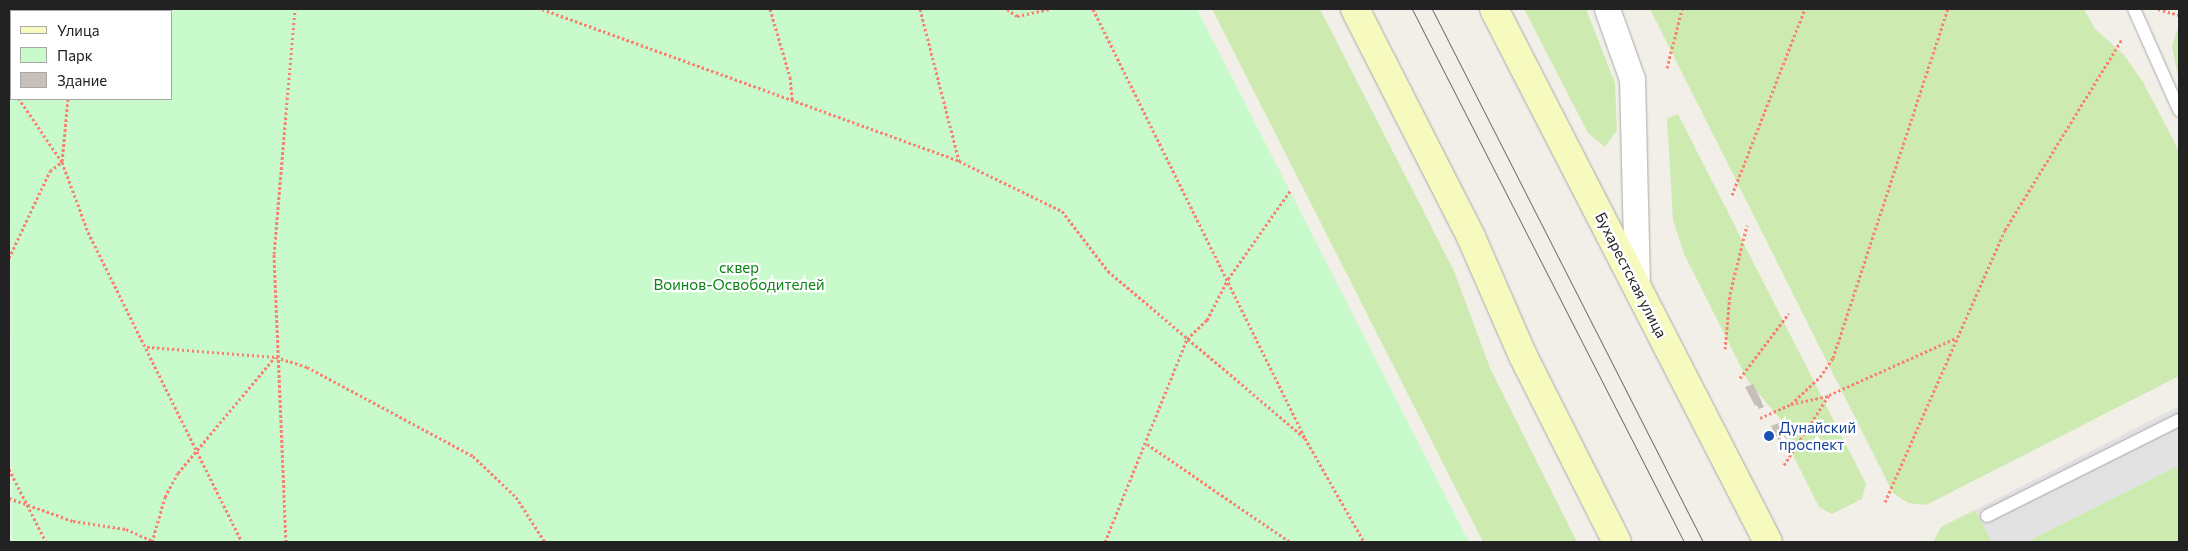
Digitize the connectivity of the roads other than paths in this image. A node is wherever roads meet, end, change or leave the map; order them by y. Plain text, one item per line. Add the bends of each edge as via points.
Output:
1 (1355, 9) edge
2 (1494, 9) edge
3 (1607, 9) edge
4 (2134, 9) edge
5 (2179, 110) edge
6 (1636, 285) junction
7 (2179, 420) edge
8 (1987, 516) dead end
9 (1617, 542) edge
10 (1768, 542) edge

1 - 9 main road via 1471,237 1523,356
2 - 6 main road, Бухарестская улица
3 - 6 street via 1632,79
4 - 5 lane
6 - 10 main road, Бухарестская улица
7 - 8 lane

